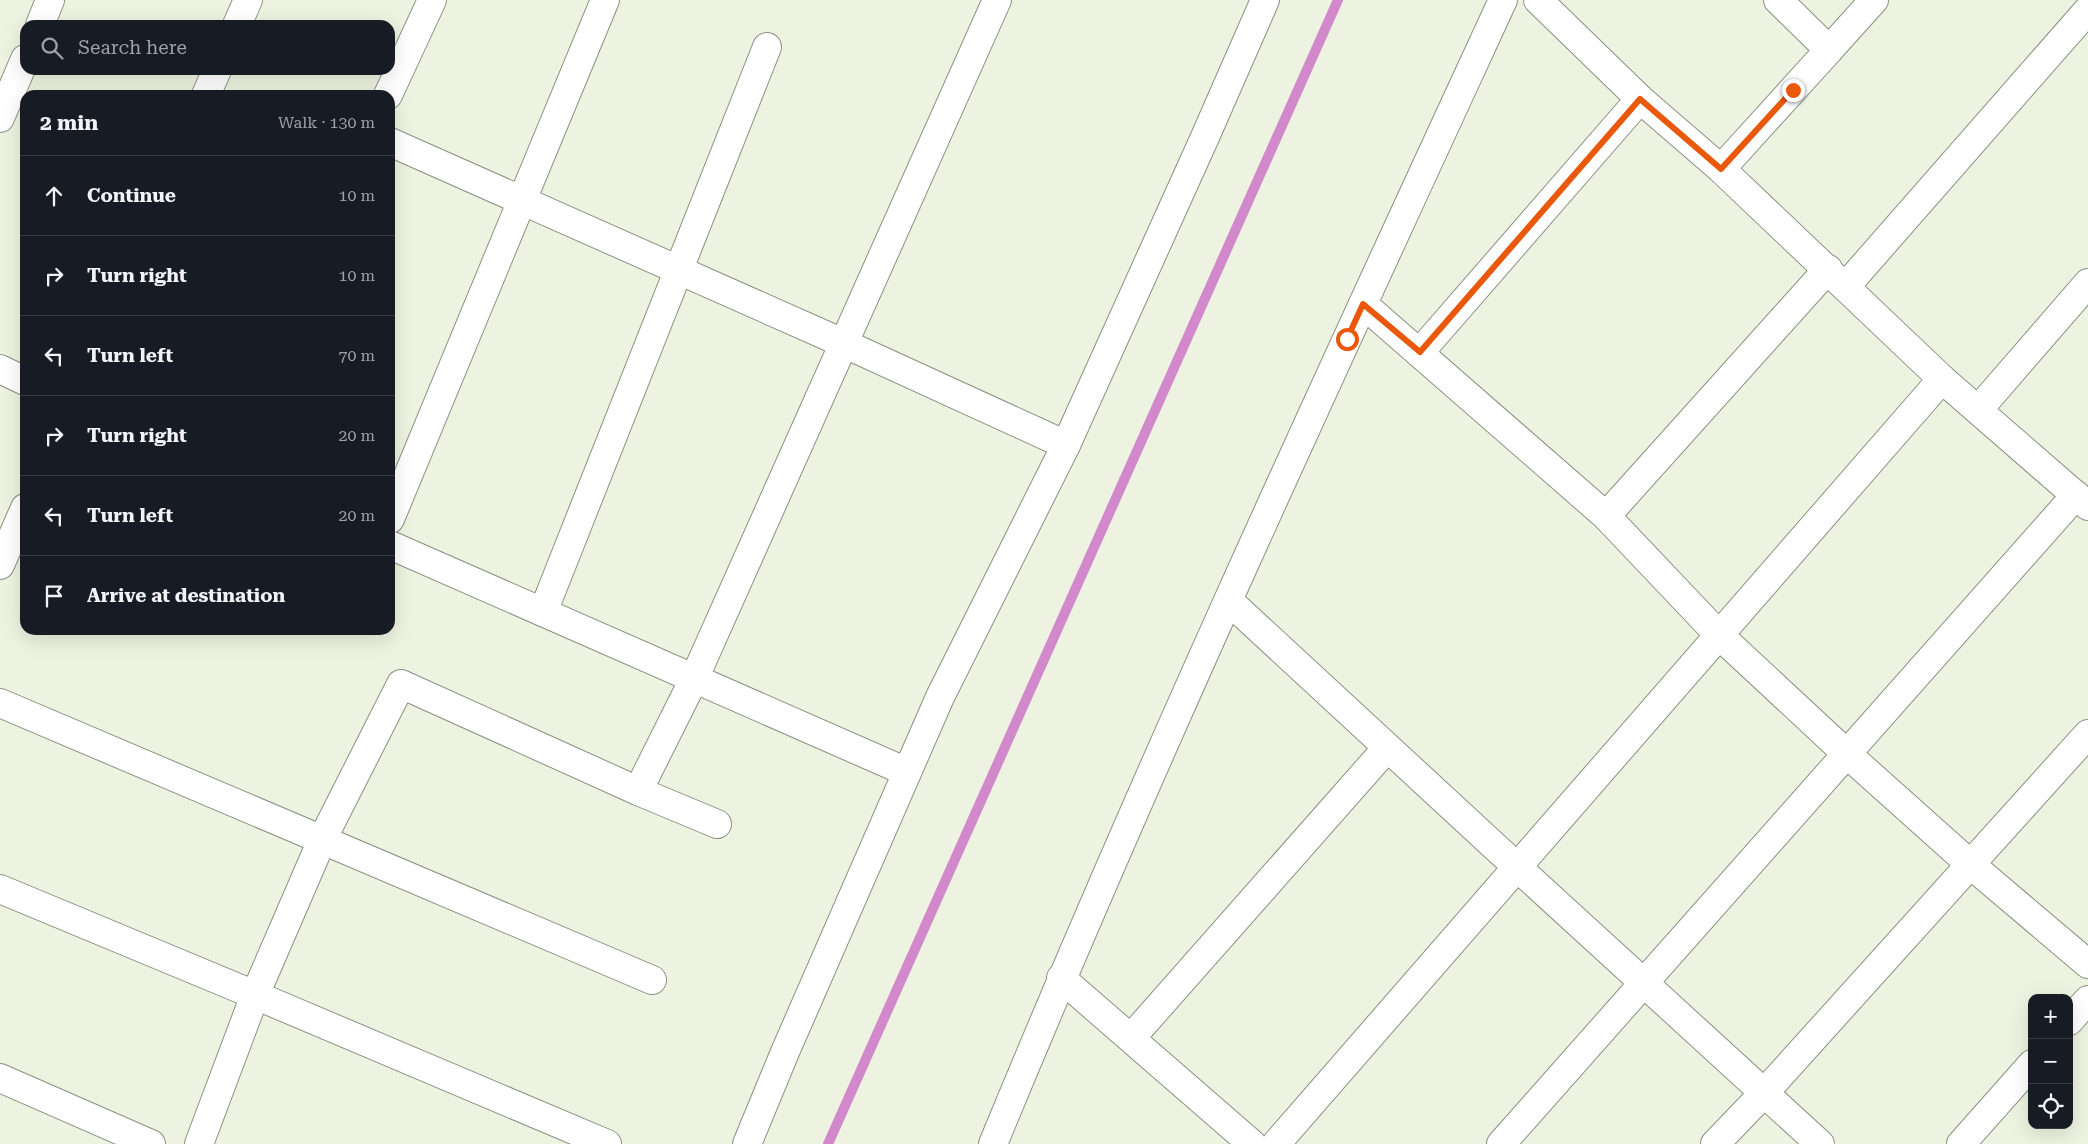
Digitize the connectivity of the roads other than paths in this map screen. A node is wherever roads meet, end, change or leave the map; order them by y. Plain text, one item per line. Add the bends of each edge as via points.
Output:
1 (50, 0) edge
2 (248, 0) edge
3 (432, 0) edge
4 (606, 0) edge
5 (997, 0) edge
6 (1265, 0) edge
7 (1503, 0) edge
8 (1538, 0) edge
9 (1778, 0) edge
10 (1874, 0) edge
11 (2088, 10) edge
12 (42, 20) edge
13 (239, 20) edge
14 (766, 47) dead end
15 (1829, 50) junction
16 (20, 71) edge
17 (215, 75) edge
18 (208, 90) edge
19 (390, 90) edge
20 (1640, 99) junction
21 (0, 118) edge
22 (395, 144) edge
23 (1721, 169) junction
24 (523, 200) junction
25 (678, 270) junction
26 (1837, 278) junction
27 (2088, 283) edge
28 (1363, 304) junction
29 (843, 343) junction
30 (1420, 352) junction
31 (0, 369) edge
32 (20, 379) edge
33 (1942, 380) junction
34 (1978, 410) junction
35 (1066, 445) junction
36 (2082, 500) edge
37 (395, 508) edge
38 (1606, 516) junction
39 (20, 519) edge
40 (395, 547) edge
41 (0, 565) edge
42 (1229, 601) junction
43 (543, 612) junction
44 (1720, 635) junction
45 (694, 679) junction
46 (0, 703) edge
47 (2088, 734) edge
48 (1387, 748) junction
49 (1847, 754) junction
50 (907, 772) junction
51 (638, 791) junction
52 (717, 824) dead end
53 (322, 840) junction
54 (1970, 864) junction
55 (1517, 867) junction
56 (0, 889) edge
57 (2088, 964) edge
58 (1061, 978) junction
59 (652, 980) dead end
60 (1644, 982) junction
61 (255, 995) junction
62 (2088, 1000) edge
63 (2073, 1017) edge
64 (1131, 1038) junction
65 (2028, 1069) edge
66 (0, 1078) edge
67 (1764, 1093) junction
68 (577, 1139) edge
69 (151, 1144) edge
70 (199, 1144) edge
71 (607, 1144) edge
72 (747, 1144) edge
73 (993, 1144) edge
74 (1252, 1144) edge
75 (1276, 1144) edge
76 (1500, 1144) edge
77 (1715, 1144) edge
78 (1820, 1144) edge
79 (1961, 1144) edge

1 - 12 street
2 - 13 street
3 - 19 street
4 - 24 street
5 - 29 street
6 - 35 street
7 - 28 street
8 - 20 street
9 - 15 street
10 - 15 street
11 - 26 street
14 - 25 street
15 - 23 street
16 - 21 street
17 - 18 street
20 - 23 street
20 - 30 street
22 - 24 street
23 - 26 street
24 - 25 street
24 - 37 street
25 - 29 street
25 - 43 street
26 - 33 street
26 - 38 street
27 - 34 street
28 - 30 street
28 - 42 street
29 - 35 street
29 - 45 street
30 - 38 street
31 - 32 street
33 - 34 street
33 - 44 street
34 - 36 street
35 - 50 street via 940,697
36 - 49 street
38 - 44 street
39 - 41 street
40 - 43 street
42 - 48 street
42 - 58 street
43 - 45 street
44 - 49 street
44 - 55 street
45 - 50 street
45 - 51 street
46 - 53 street
47 - 54 street
48 - 55 street
48 - 64 street
49 - 54 street
49 - 60 street
50 - 72 street
51 - 52 street
51 - 53 street via 401,684
53 - 59 street
53 - 61 street
54 - 57 street
54 - 67 street
55 - 60 street
55 - 75 street
56 - 61 street
58 - 64 street
58 - 73 street
60 - 67 street
60 - 76 street
61 - 68 street
61 - 70 street
62 - 63 street
64 - 74 street
65 - 79 street
66 - 69 street
67 - 77 street
67 - 78 street
68 - 71 street

